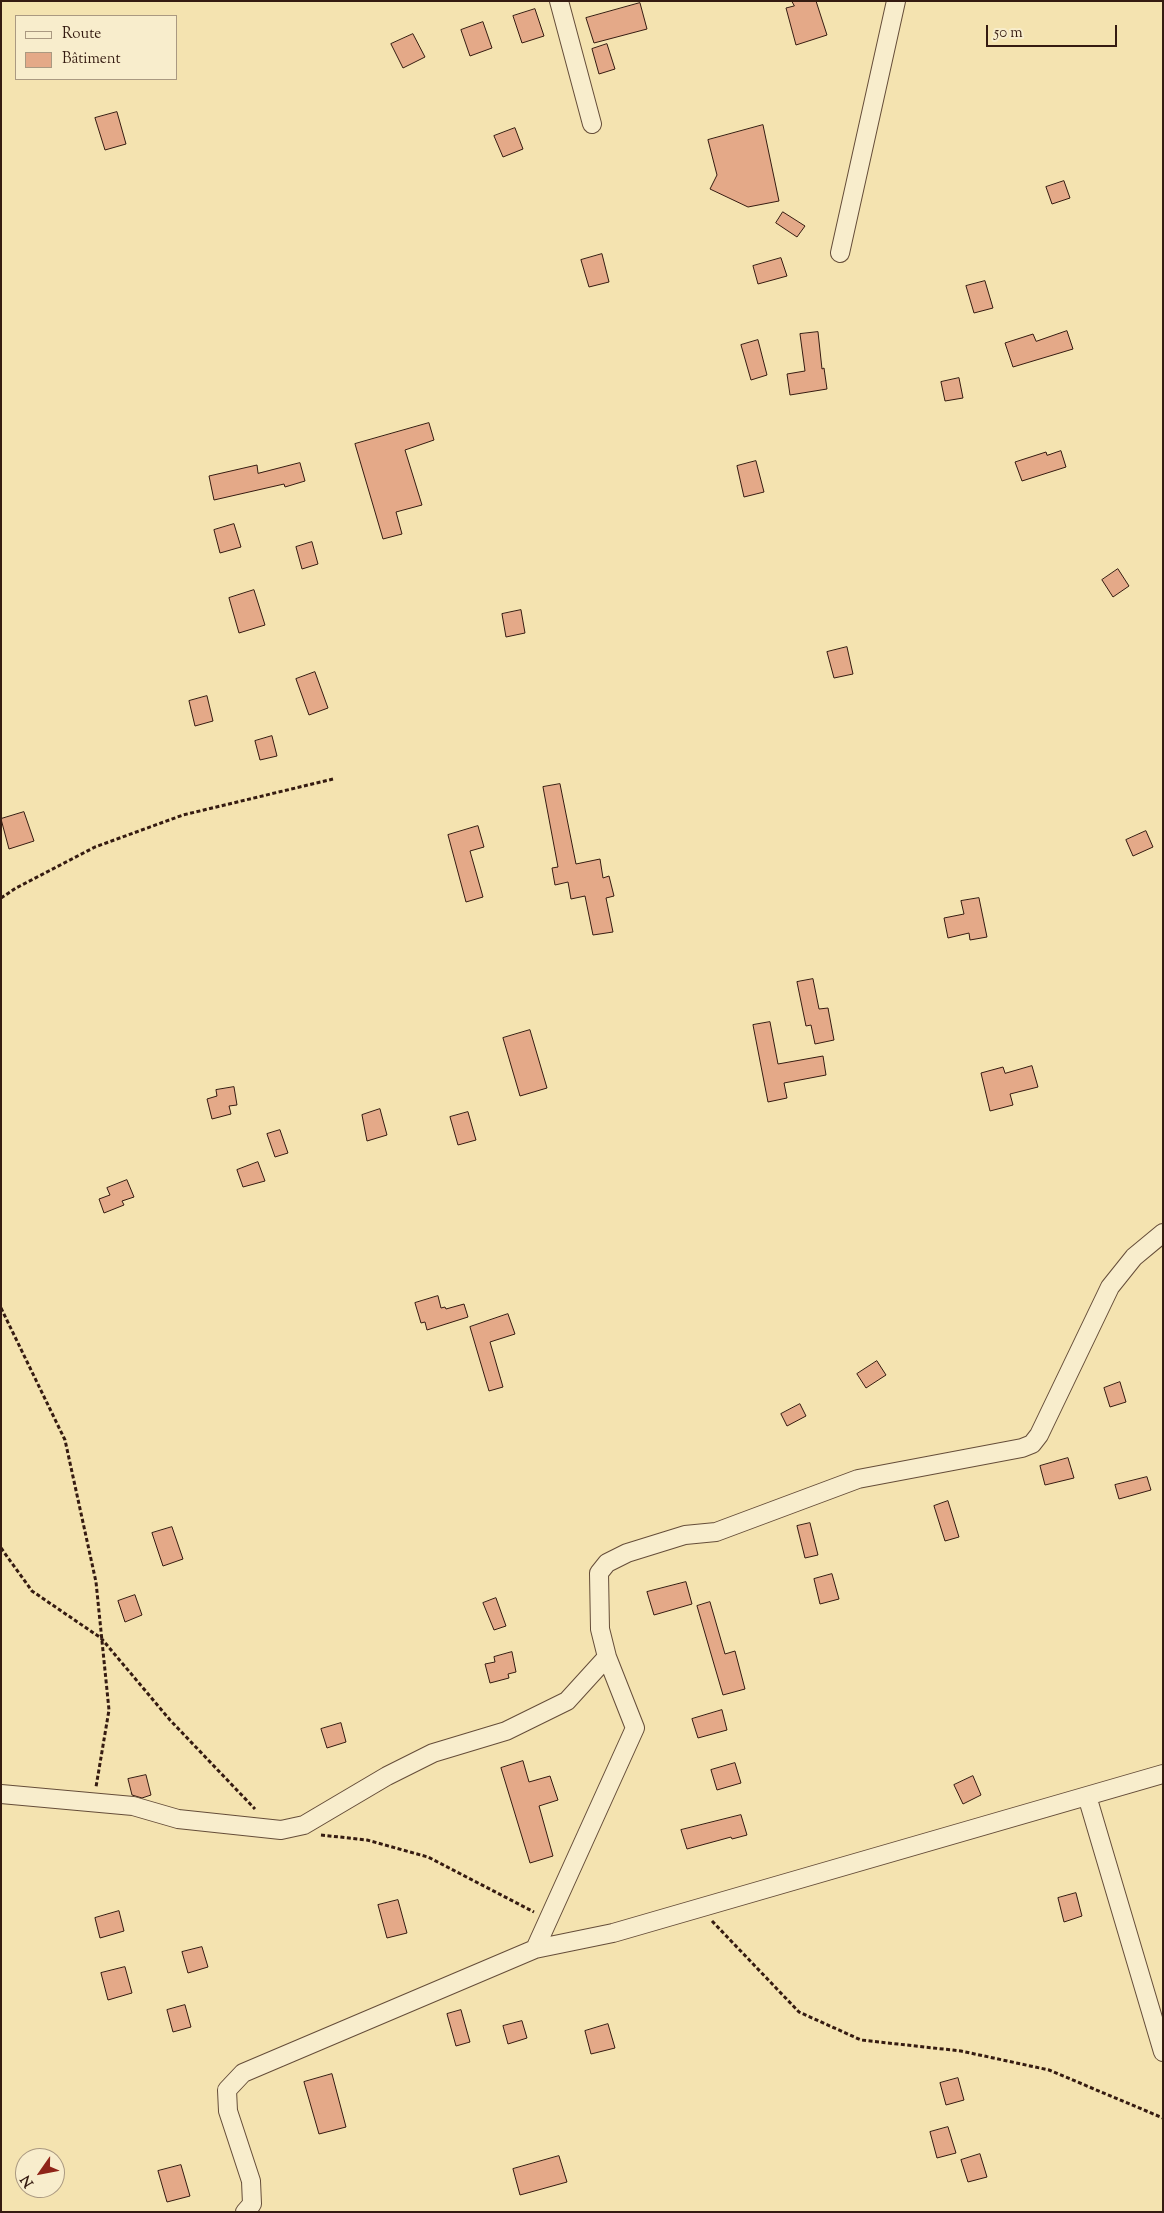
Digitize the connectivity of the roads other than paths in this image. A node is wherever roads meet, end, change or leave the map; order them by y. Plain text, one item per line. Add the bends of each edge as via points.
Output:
1 (559, 1) edge
2 (896, 1) edge
3 (592, 124) dead end
4 (840, 253) dead end
5 (1163, 1233) edge
6 (607, 1657) junction
7 (1163, 1774) edge
8 (1, 1794) edge
9 (1088, 1796) junction
10 (535, 1949) junction
11 (1163, 2052) edge
12 (245, 2212) edge

1 - 3 street
2 - 4 street
5 - 6 street via 1134,1257 1110,1287 1039,1436 1032,1444 952,1463 858,1479 716,1532 685,1535 607,1563 599,1573 600,1629
6 - 8 street via 567,1701 506,1731 433,1753 304,1825 281,1830 178,1819 133,1806
6 - 10 street via 635,1728
7 - 9 street
9 - 10 street via 613,1933
9 - 11 street
10 - 12 street via 243,2074 227,2090 228,2111 251,2181 252,2204

